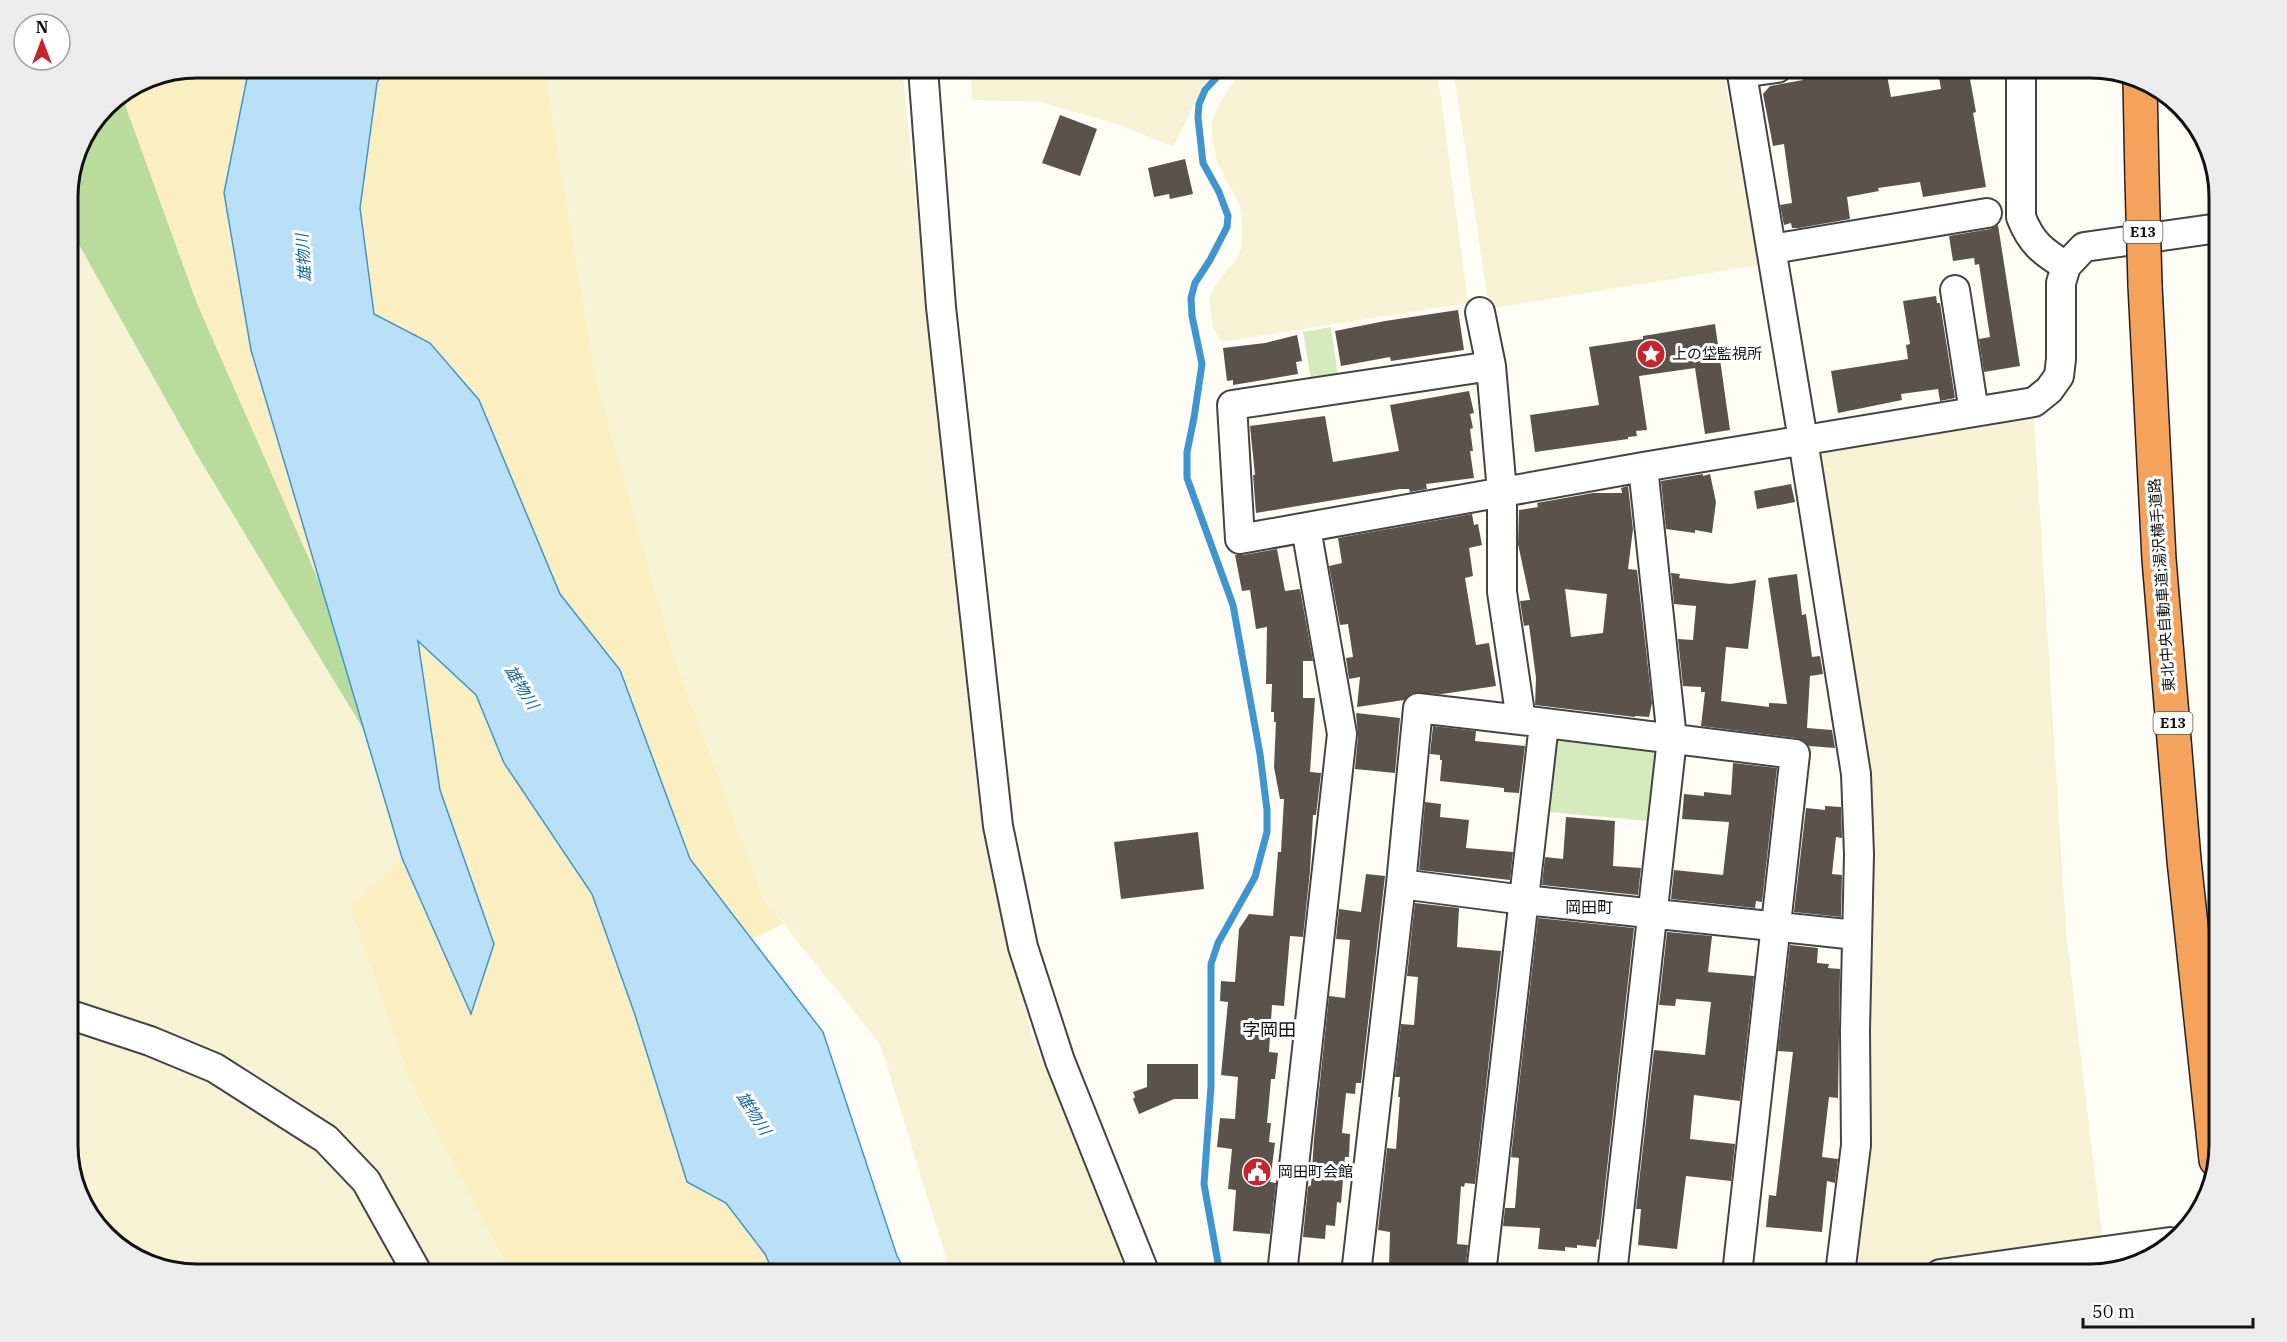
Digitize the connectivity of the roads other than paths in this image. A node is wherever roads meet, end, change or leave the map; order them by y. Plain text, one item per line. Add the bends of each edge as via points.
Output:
1 (924, 78) edge
2 (1742, 78) edge
3 (2021, 78) edge
4 (2140, 89) edge
5 (1987, 213) dead end
6 (2209, 229) edge
7 (1772, 249) junction
8 (2066, 266) junction
9 (1955, 290) dead end
10 (1480, 312) dead end
11 (1491, 366) junction
12 (1974, 412) junction
13 (1803, 440) junction
14 (1643, 467) junction
15 (1502, 492) junction
16 (1306, 528) junction
17 (1533, 722) junction
18 (1672, 739) junction
19 (1401, 884) junction
20 (1524, 900) junction
21 (1652, 913) junction
22 (1776, 927) junction
23 (1856, 935) junction
24 (78, 1017) edge
25 (2209, 1094) edge
26 (2156, 1244) edge
27 (412, 1264) edge
28 (1141, 1264) edge
29 (1283, 1264) edge
30 (1357, 1264) edge
31 (1482, 1264) edge
32 (1615, 1264) edge
33 (1738, 1264) edge
34 (1841, 1264) edge
35 (2024, 1264) edge

1 - 28 street via 941,307 998,826 1023,947 1060,1061
2 - 7 street
3 - 8 street via 2021,217 2028,235
4 - 25 highway, 東北中央自動車道;湯沢横手道路 / E13, bridge via 2145,285 2160,570 2184,860
5 - 7 street
6 - 8 street via 2084,247
7 - 13 street
8 - 12 street via 2061,283 2059,376 2034,402
9 - 12 street
10 - 11 street
11 - 15 street
11 - 16 street via 1232,405 1240,539
12 - 13 street
13 - 14 street
13 - 23 street via 1856,774
14 - 15 street
14 - 18 street
15 - 16 street
15 - 17 street via 1502,592
16 - 29 street via 1342,734
17 - 18 street
17 - 19 street via 1418,708
17 - 20 street
18 - 21 street
18 - 22 street via 1795,754
19 - 20 street
19 - 30 street
20 - 21 street
20 - 31 street
21 - 22 street
21 - 32 street
22 - 23 street
22 - 33 street
23 - 34 street via 1856,1144
24 - 27 street via 215,1068 326,1139 366,1181
26 - 35 street

